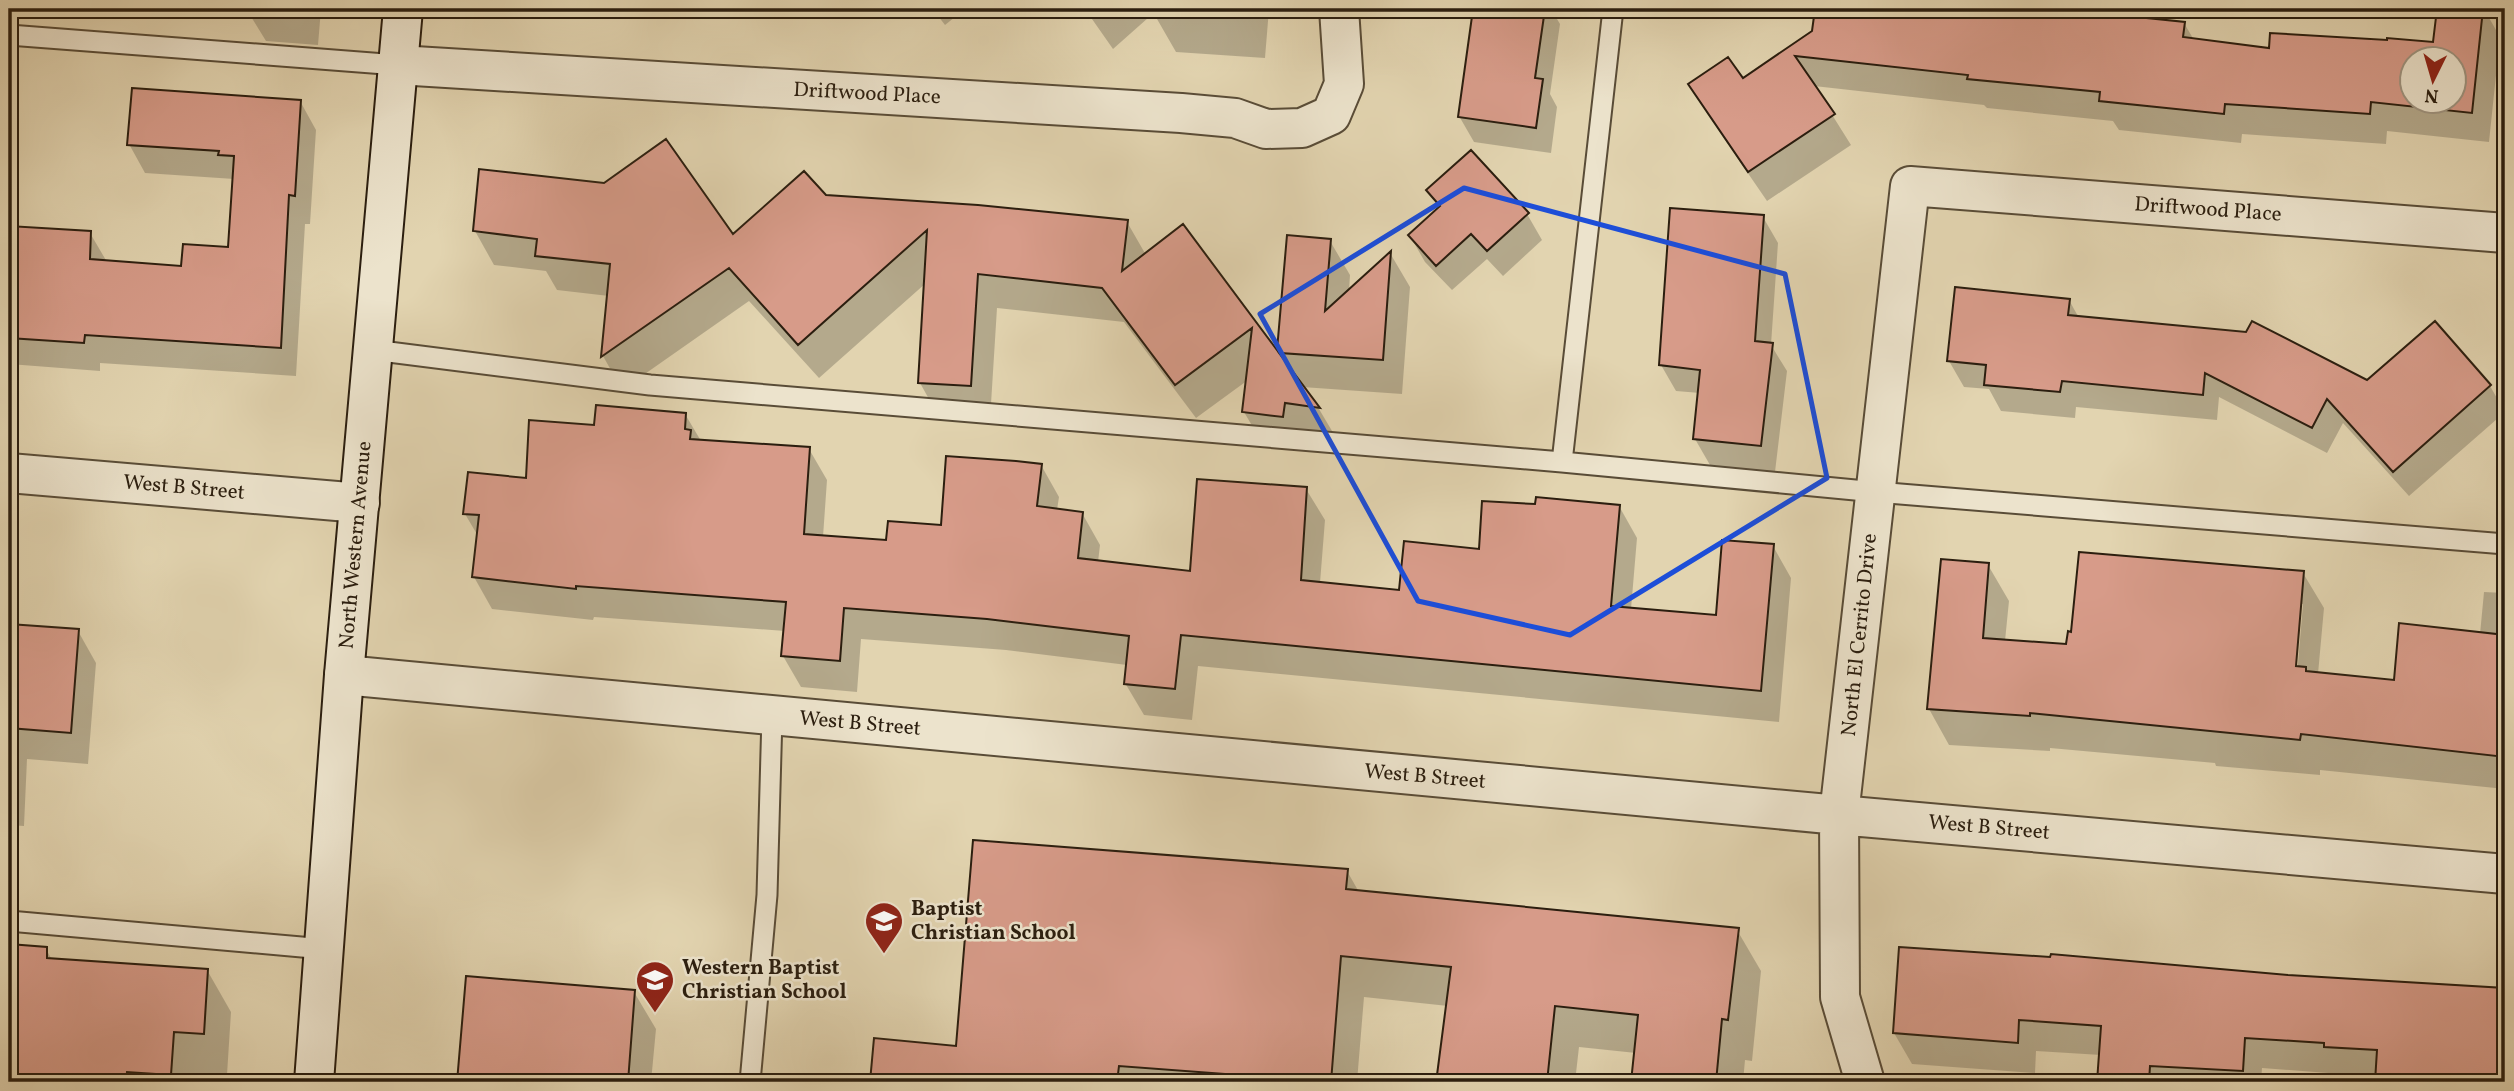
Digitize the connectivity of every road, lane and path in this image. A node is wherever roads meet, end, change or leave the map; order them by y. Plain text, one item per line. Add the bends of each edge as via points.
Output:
1 (403, 9) edge
2 (1339, 9) edge
3 (1613, 9) edge
4 (9, 35) edge
5 (398, 65) junction
6 (1910, 186) joint
7 (2505, 233) edge
8 (373, 351) junction
9 (1562, 462) junction
10 (9, 473) edge
11 (1876, 492) junction
12 (360, 503) junction
13 (2505, 544) edge
14 (344, 675) junction
15 (772, 716) junction
16 (1839, 815) junction
17 (2505, 874) edge
18 (9, 921) edge
19 (324, 949) junction
20 (314, 1082) edge
21 (750, 1082) edge
22 (1865, 1082) edge

1 - 5 street, North Western Avenue
2 - 5 street, Driftwood Place via 1344,85 1331,115 1302,128 1266,129 1235,118 1181,113
3 - 9 lane
4 - 5 lane
5 - 8 street, North Western Avenue
6 - 7 street, Driftwood Place
6 - 11 street, North El Cerrito Drive
8 - 9 lane via 650,385
8 - 12 street, North Western Avenue
9 - 11 lane
10 - 12 street, West B Street
11 - 13 lane
11 - 16 street, North El Cerrito Drive
12 - 14 street, North Western Avenue
14 - 15 street, West B Street
14 - 19 street, North Western Avenue
15 - 16 street, West B Street
15 - 21 lane via 766,895
16 - 17 street, West B Street
16 - 22 street, North El Cerrito Drive via 1840,997
18 - 19 lane
19 - 20 street, North Western Avenue

